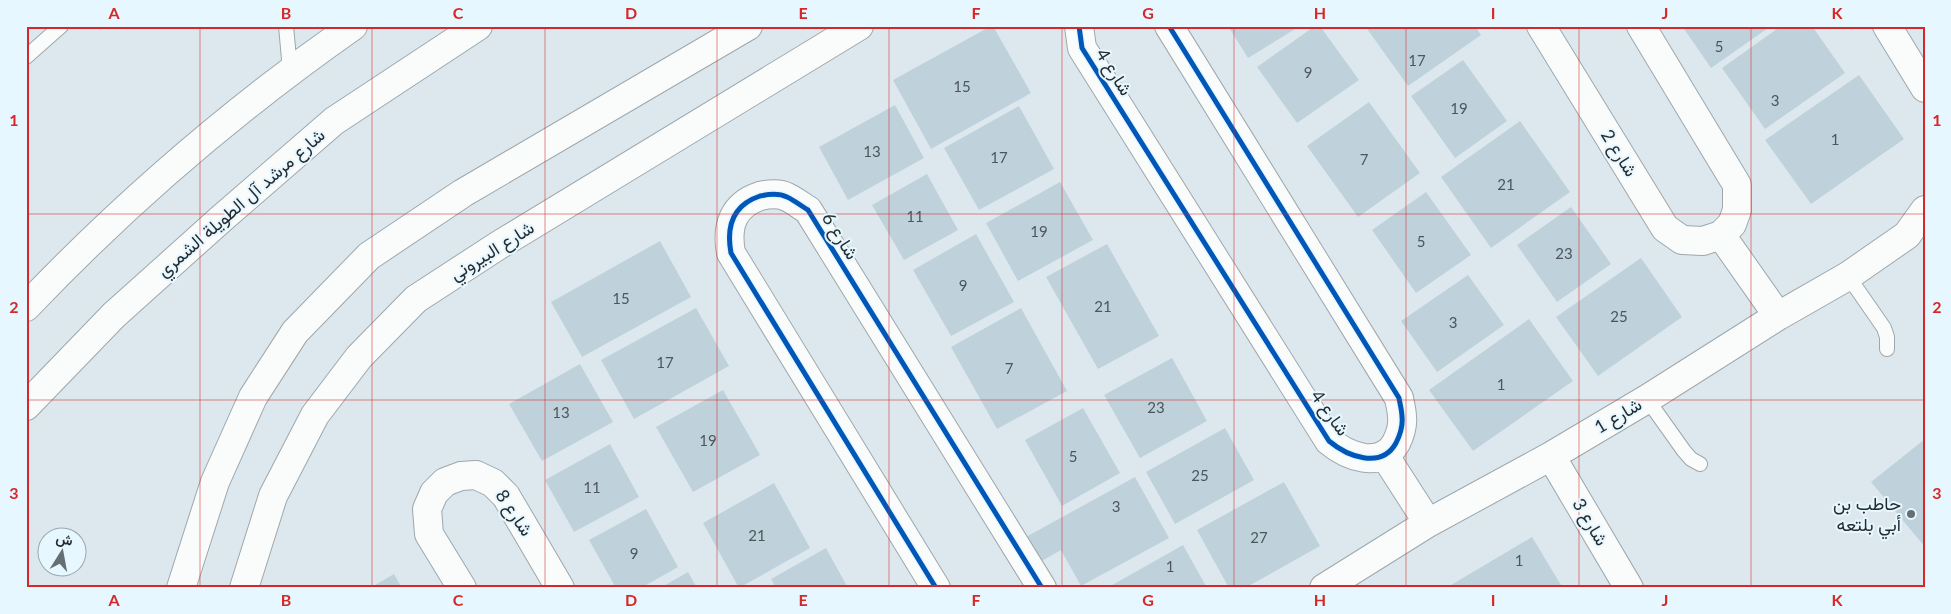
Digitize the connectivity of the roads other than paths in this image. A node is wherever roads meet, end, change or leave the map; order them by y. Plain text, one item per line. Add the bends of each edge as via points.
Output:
1 (61, 26) edge
2 (286, 26) edge
3 (353, 26) edge
4 (478, 26) edge
5 (748, 26) edge
6 (859, 26) edge
7 (1080, 26) edge
8 (1168, 26) edge
9 (1541, 26) edge
10 (1641, 26) edge
11 (1887, 26) edge
12 (26, 57) edge
13 (290, 70) junction
14 (1925, 88) edge
15 (1925, 210) edge
16 (1916, 234) edge
17 (1721, 235) junction
18 (1848, 276) junction
19 (26, 307) edge
20 (1778, 316) junction
21 (1887, 348) dead end
22 (1647, 399) junction
23 (26, 406) edge
24 (1385, 456) junction
25 (1551, 456) junction
26 (1700, 464) dead end
27 (1428, 523) junction
28 (181, 588) edge
29 (244, 588) edge
30 (462, 588) edge
31 (560, 588) edge
32 (936, 588) edge
33 (1042, 588) edge
34 (1324, 588) edge
35 (1629, 588) edge

1 - 12 lane
2 - 13 lane
3 - 13 street
4 - 23 street, شارع مرشد آل الطويلة الشمري via 334,121 114,315
5 - 28 street via 463,194 369,256 295,332 253,397 215,482
6 - 29 street, شارع البيروني via 416,300 359,357 315,415 273,496
7 - 24 street, شارع 4 via 1082,48 1329,441 1356,457
8 - 24 street via 1399,398 1400,434 1393,449
9 - 17 street, شارع 2 via 1665,228 1682,240 1703,241
10 - 17 street via 1737,185 1737,210 1732,224
11 - 14 street
13 - 19 street via 170,171 69,262
15 - 16 street, شارع 1
16 - 18 street, شارع 1
17 - 20 street
18 - 20 street, شارع 1
18 - 21 lane via 1884,328
20 - 22 street, شارع 1
22 - 25 street, شارع 1
22 - 26 lane via 1684,451
24 - 27 street
25 - 27 street, شارع 1
25 - 35 street, شارع 3
27 - 34 street, شارع 1
30 - 31 street, شارع 8 via 429,534 428,509 434,493 445,482 476,475 493,483 506,496
32 - 33 street, شارع 6 via 731,252 728,238 732,221 739,208 752,199 769,194 786,196 808,210

